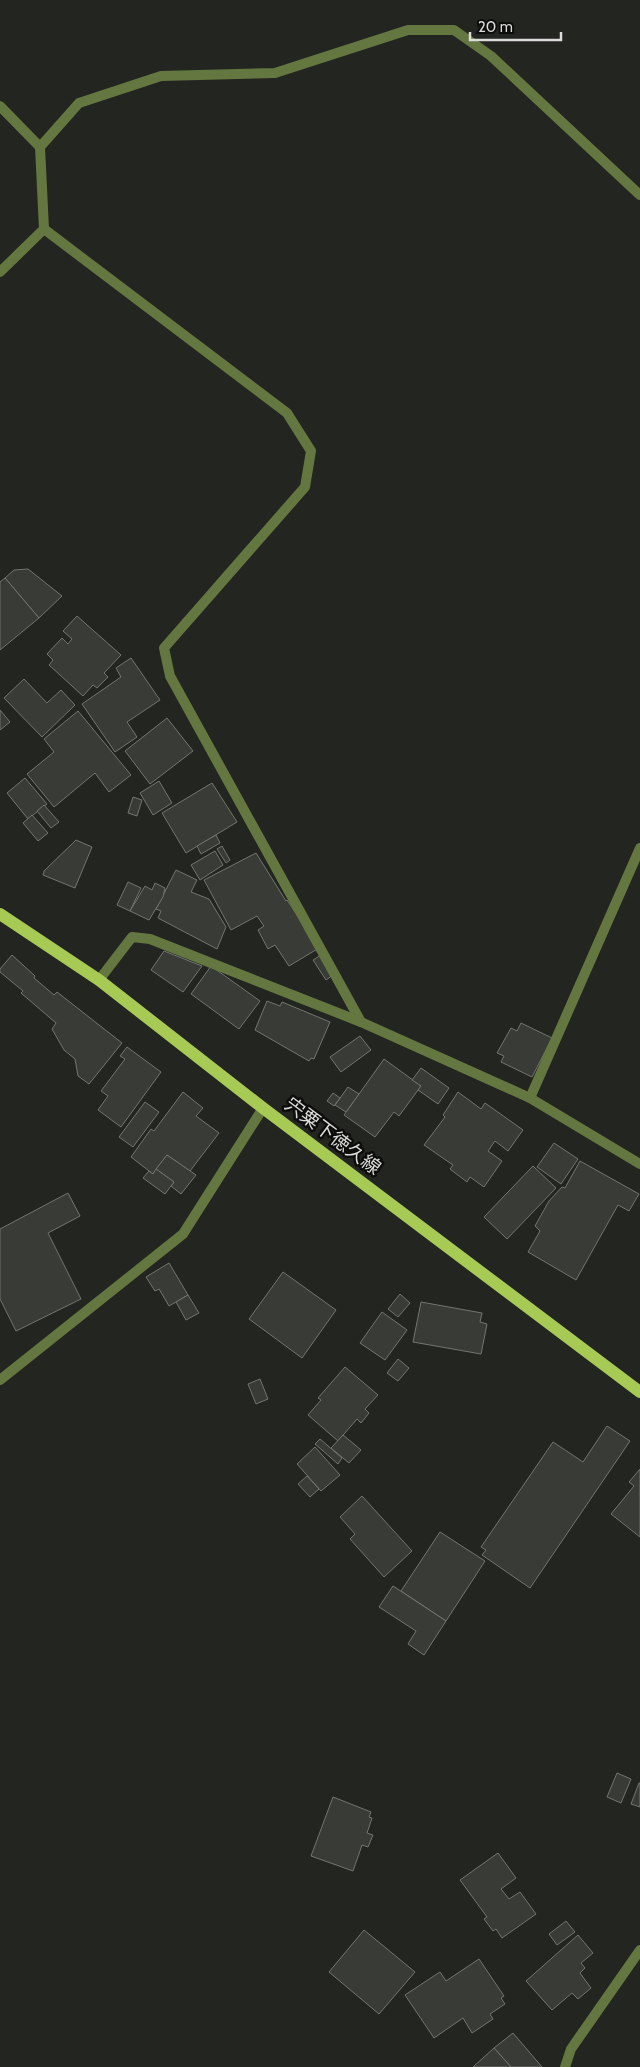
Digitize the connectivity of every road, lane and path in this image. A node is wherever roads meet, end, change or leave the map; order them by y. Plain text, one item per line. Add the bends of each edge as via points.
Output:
1 (0, 106) edge
2 (40, 147) junction
3 (640, 195) edge
4 (44, 229) junction
5 (0, 272) edge
6 (640, 848) edge
7 (0, 914) edge
8 (99, 980) junction
9 (361, 1022) junction
10 (530, 1098) junction
11 (263, 1108) junction
12 (640, 1164) edge
13 (0, 1380) edge
14 (640, 1392) edge
15 (640, 1950) edge
16 (565, 2067) edge

1 - 2 street
2 - 3 street via 79,103 161,76 275,73 408,30 454,30 491,56
2 - 4 street
4 - 5 street
4 - 9 street via 287,413 311,452 305,487 164,648 170,676
6 - 10 street
7 - 8 main road, 宍粟下徳久線
8 - 9 street via 132,937 150,939
8 - 11 main road, 宍粟下徳久線
9 - 10 street
10 - 12 street
11 - 13 street via 183,1234
11 - 14 main road, 宍粟下徳久線
15 - 16 street via 571,2049

